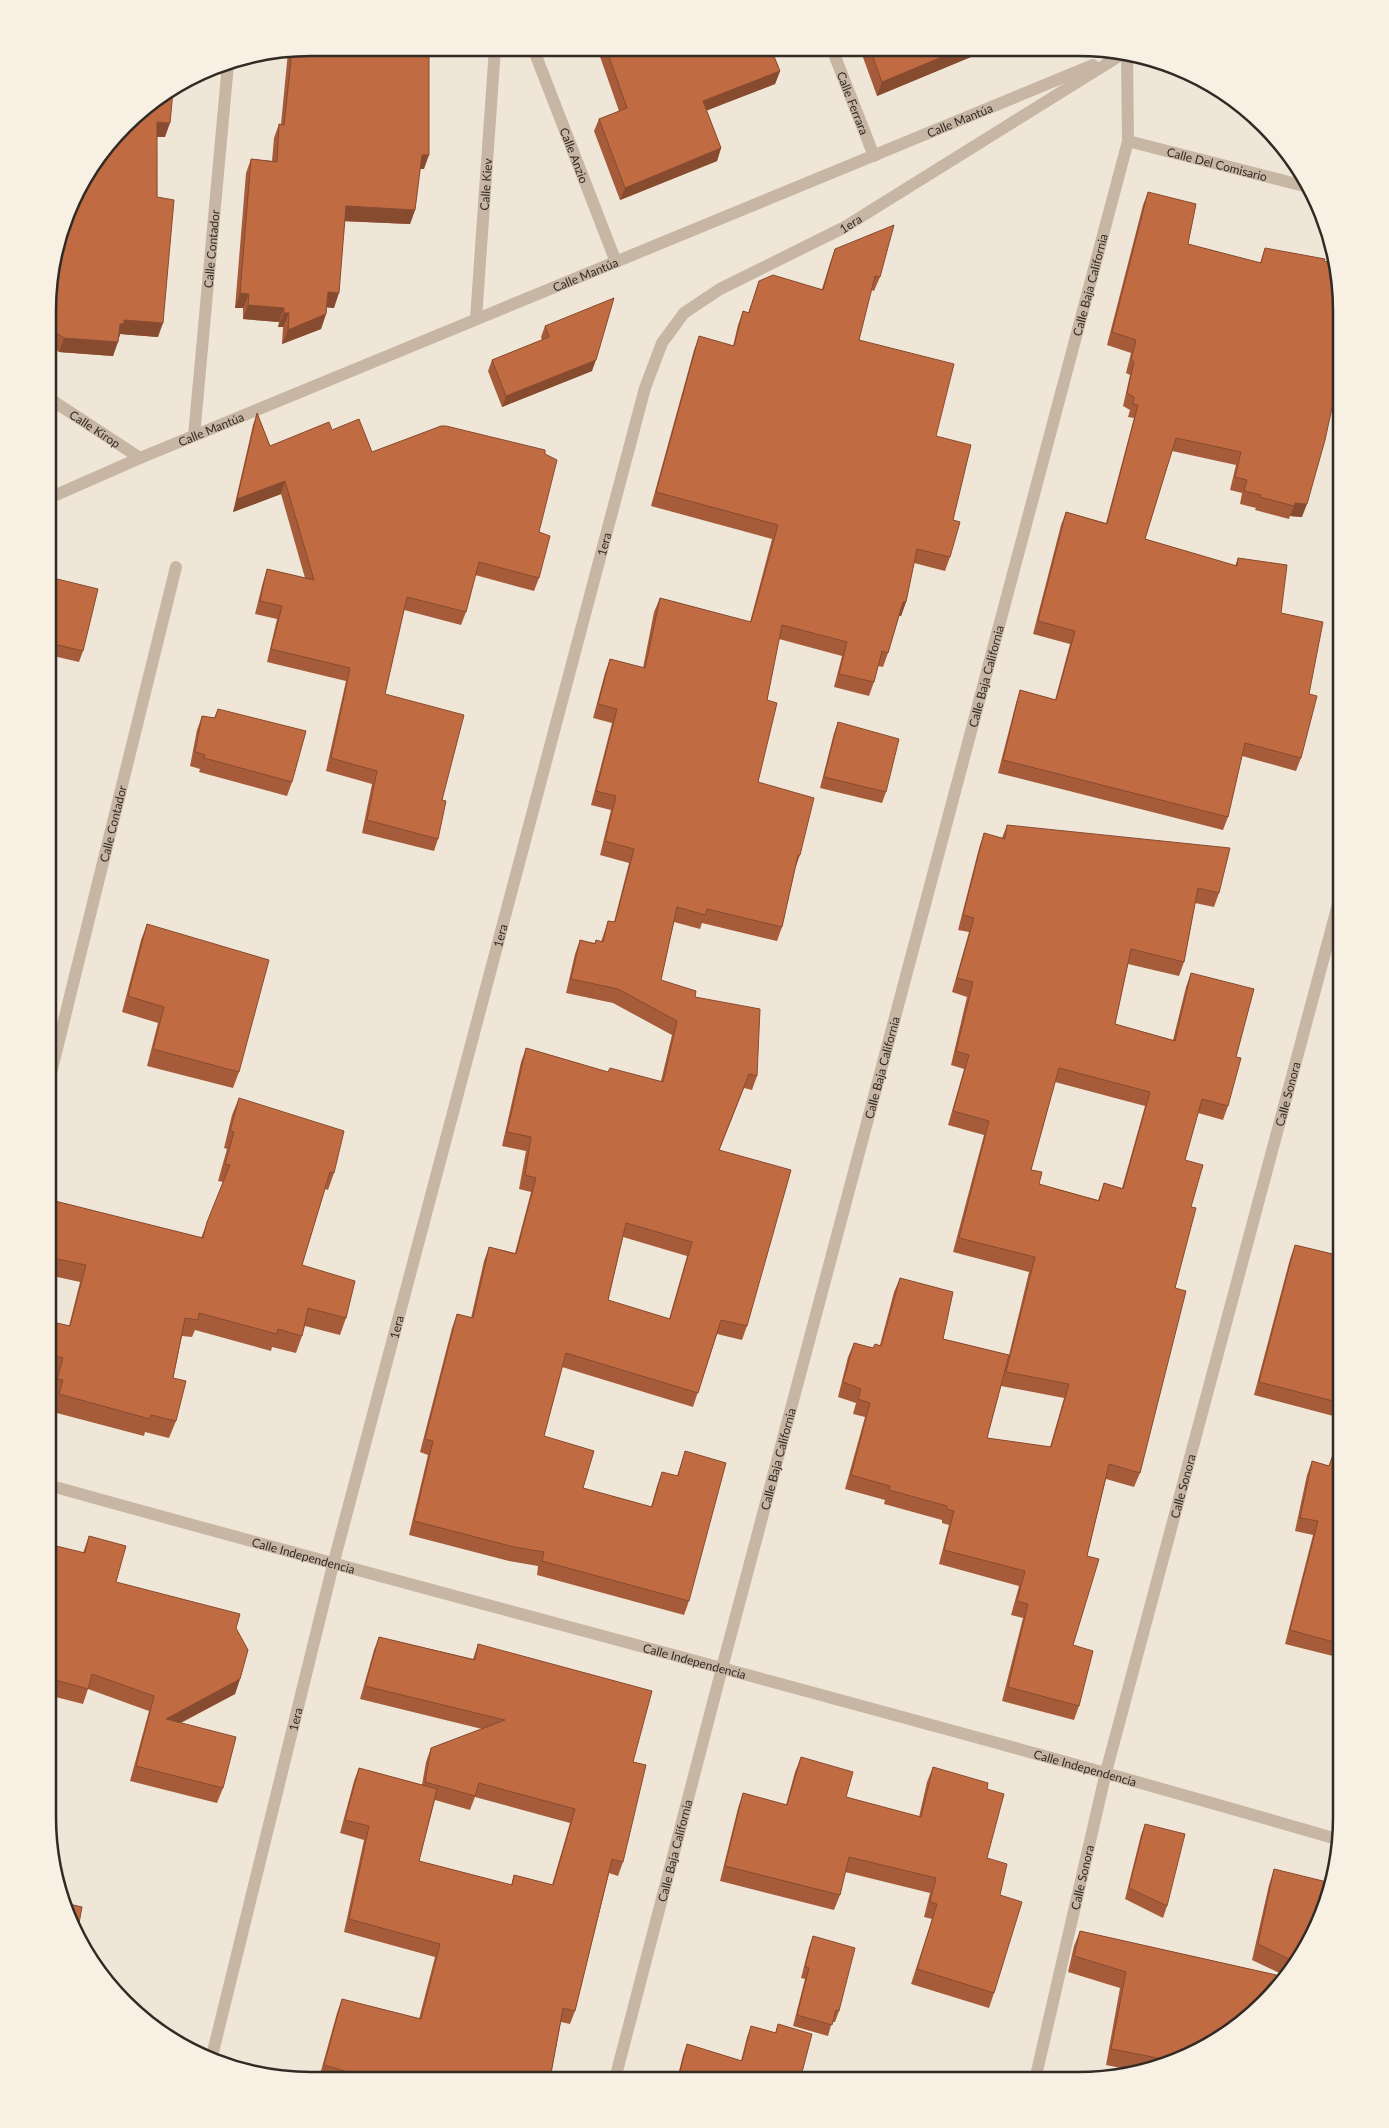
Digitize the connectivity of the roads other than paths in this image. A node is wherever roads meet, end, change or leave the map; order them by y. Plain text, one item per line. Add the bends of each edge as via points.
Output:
1 (494, 56) edge
2 (536, 56) edge
3 (835, 56) edge
4 (1112, 58) edge
5 (1115, 59) edge
6 (1124, 61) edge
7 (227, 71) edge
8 (1128, 140) junction
9 (874, 156) junction
10 (1299, 185) edge
11 (616, 262) junction
12 (476, 319) junction
13 (56, 404) edge
14 (194, 436) junction
15 (140, 458) junction
16 (56, 495) edge
17 (176, 567) dead end
18 (1333, 923) edge
19 (56, 1053) edge
20 (56, 1487) edge
21 (333, 1565) junction
22 (722, 1668) junction
23 (1106, 1772) junction
24 (1332, 1838) edge
25 (212, 2051) edge
26 (617, 2072) edge
27 (1037, 2072) edge

1 - 12 street, Calle Kiev
2 - 11 street, Calle Anzio
3 - 9 street, Calle Ferrara
4 - 9 street, Calle Mantúa
5 - 21 street, 1era via 843,228 720,289 684,313 662,343 645,388
6 - 8 street, Calle Baja California
7 - 14 street, Calle Contador
8 - 10 street, Calle Del Comisario
8 - 22 street, Calle Baja California
9 - 11 street, Calle Mantúa
11 - 12 street, Calle Mantúa
12 - 14 street, Calle Mantúa
13 - 15 street, Calle Kirop
14 - 15 street, Calle Mantúa
15 - 16 street, Calle Mantúa
17 - 19 street, Calle Contador
18 - 23 street, Calle Sonora
20 - 21 street, Calle Independencia
21 - 22 street, Calle Independencia
21 - 25 street, 1era
22 - 23 street, Calle Independencia
22 - 26 street, Calle Baja California
23 - 24 street, Calle Independencia
23 - 27 street, Calle Sonora

